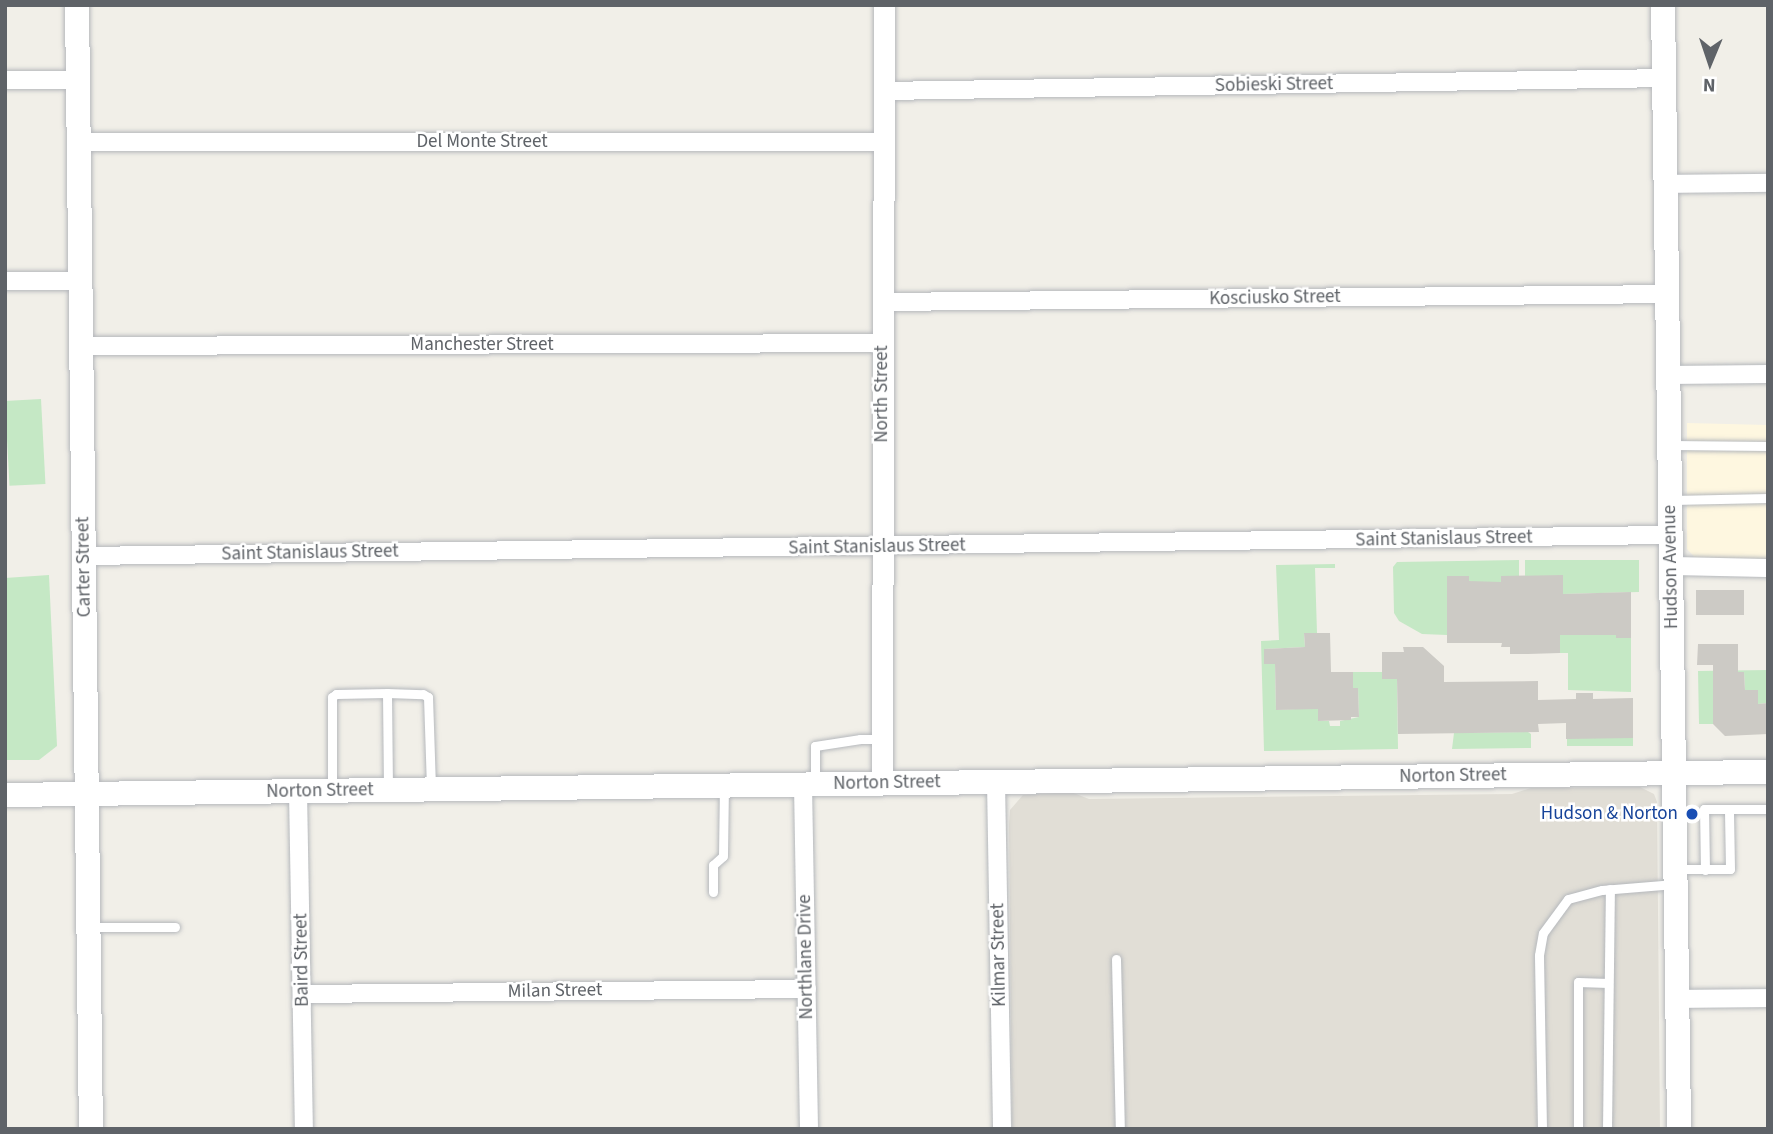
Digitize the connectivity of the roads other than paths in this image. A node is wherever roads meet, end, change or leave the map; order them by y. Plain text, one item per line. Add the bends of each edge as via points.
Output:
1 (77, 5) edge
2 (884, 5) edge
3 (1663, 5) edge
4 (1664, 78) junction
5 (5, 80) edge
6 (77, 80) junction
7 (884, 91) junction
8 (79, 142) junction
9 (884, 142) junction
10 (1768, 183) edge
11 (1665, 184) junction
12 (5, 281) edge
13 (80, 281) junction
14 (1667, 294) junction
15 (883, 302) junction
16 (882, 343) junction
17 (81, 346) junction
18 (1768, 374) edge
19 (1668, 375) junction
20 (1669, 445) junction
21 (1768, 446) edge
22 (1768, 498) edge
23 (1670, 500) junction
24 (1671, 535) junction
25 (881, 547) junction
26 (83, 556) junction
27 (1671, 566) junction
28 (1768, 568) edge
29 (387, 693) junction
30 (882, 739) junction
31 (1768, 772) edge
32 (1675, 773) junction
33 (996, 782) junction
34 (883, 783) junction
35 (809, 785) junction
36 (724, 786) junction
37 (431, 789) junction
38 (332, 790) junction
39 (388, 790) junction
40 (298, 791) junction
41 (89, 794) junction
42 (5, 795) edge
43 (1729, 809) junction
44 (1768, 809) edge
45 (1705, 870) junction
46 (1676, 877) junction
47 (1610, 889) junction
48 (713, 892) dead end
49 (90, 927) junction
50 (175, 927) dead end
51 (1116, 959) dead end
52 (1608, 983) junction
53 (807, 989) junction
54 (303, 994) junction
55 (1768, 998) edge
56 (1678, 999) junction
57 (91, 1129) edge
58 (304, 1129) edge
59 (809, 1129) edge
60 (1002, 1129) edge
61 (1119, 1129) edge
62 (1542, 1129) edge
63 (1578, 1129) edge
64 (1607, 1129) edge
65 (1679, 1129) edge

1 - 6 main road, Carter Street
2 - 7 street, North Street
3 - 4 main road, Hudson Avenue
4 - 7 street, Sobieski Street
4 - 11 main road, Hudson Avenue
5 - 6 street
6 - 8 main road, Carter Street
7 - 9 street, North Street
8 - 9 street, Del Monte Street
8 - 13 main road, Carter Street
9 - 15 street, North Street
10 - 11 street
11 - 14 main road, Hudson Avenue
12 - 13 street
13 - 17 main road, Carter Street
14 - 15 street, Kosciusko Street
14 - 19 main road, Hudson Avenue
15 - 16 street, North Street
16 - 17 street, Manchester Street
16 - 25 street, North Street
17 - 26 main road, Carter Street
18 - 19 street
19 - 20 main road, Hudson Avenue
20 - 21 lane
20 - 23 main road, Hudson Avenue
22 - 23 lane
23 - 24 main road, Hudson Avenue
24 - 25 street, Saint Stanislaus Street
24 - 27 main road, Hudson Avenue
25 - 26 street, Saint Stanislaus Street
25 - 30 street, North Street
26 - 41 main road, Carter Street
27 - 28 street
27 - 32 main road, Hudson Avenue
29 - 37 lane via 428,697
29 - 38 lane via 332,697
29 - 39 lane
30 - 34 street, North Street
30 - 35 lane via 815,746
31 - 32 main road, Norton Street
32 - 33 main road, Norton Street
32 - 46 main road, Hudson Avenue
33 - 34 main road, Norton Street
33 - 60 street, Kilmar Street
34 - 35 main road, Norton Street
35 - 36 main road, Norton Street
35 - 53 street, Northlane Drive
36 - 37 main road, Norton Street
36 - 48 lane via 723,856 713,865
37 - 39 main road, Norton Street
38 - 39 main road, Norton Street
38 - 40 main road, Norton Street
40 - 41 main road, Norton Street
40 - 54 street, Baird Street
41 - 42 main road, Norton Street
41 - 49 main road, Carter Street
43 - 44 lane
43 - 45 lane via 1730,869
43 - 45 lane via 1704,809
45 - 46 lane
46 - 47 lane
46 - 56 main road, Hudson Avenue
47 - 52 lane
47 - 62 lane via 1568,899 1543,933 1539,955
49 - 50 lane
49 - 57 main road, Carter Street
51 - 61 lane
52 - 63 lane via 1577,982
52 - 64 lane
53 - 54 street, Milan Street
53 - 59 street, Northlane Drive
54 - 58 street, Baird Street
55 - 56 street
56 - 65 main road, Hudson Avenue

